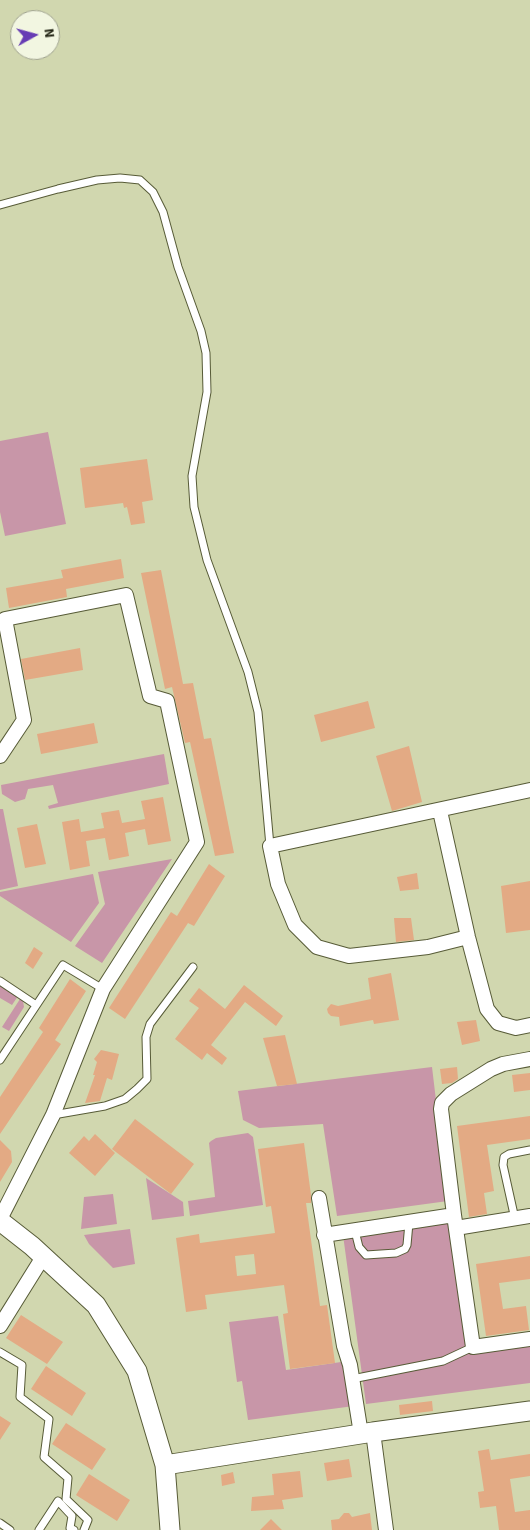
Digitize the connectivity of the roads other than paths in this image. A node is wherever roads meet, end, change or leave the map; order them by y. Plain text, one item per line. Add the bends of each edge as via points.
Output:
1 (0, 205) edge
2 (0, 756) edge
3 (530, 790) edge
4 (440, 811) junction
5 (270, 846) junction
6 (468, 937) junction
7 (193, 967) dead end
8 (0, 981) edge
9 (103, 989) junction
10 (36, 1005) junction
11 (530, 1025) edge
12 (530, 1059) edge
13 (0, 1060) edge
14 (53, 1115) junction
15 (530, 1150) edge
16 (319, 1198) dead end
17 (530, 1216) edge
18 (515, 1219) junction
19 (0, 1220) edge
20 (409, 1222) junction
21 (455, 1222) junction
22 (355, 1231) junction
23 (324, 1235) junction
24 (43, 1257) junction
25 (0, 1326) edge
26 (530, 1339) edge
27 (473, 1347) junction
28 (0, 1352) edge
29 (352, 1379) junction
30 (530, 1411) edge
31 (367, 1433) junction
32 (165, 1465) junction
33 (0, 1523) edge
34 (10, 1530) edge
35 (38, 1530) edge
36 (74, 1530) edge
37 (84, 1530) edge
38 (170, 1530) edge
39 (386, 1530) edge

1 - 5 lane via 97,180 120,178 140,180 154,192 163,212 206,352 207,392 192,476 194,507 207,560 248,672 258,712
2 - 9 street via 24,720 4,620 126,596 150,696 167,701 197,842
3 - 4 street
4 - 5 street
4 - 6 street
5 - 6 street via 278,884 295,925 317,946 349,956 428,947
6 - 11 street via 487,1009 498,1023 516,1028
7 - 14 lane via 150,1024 146,1037 147,1079 125,1099 106,1106
8 - 10 lane
9 - 10 lane via 63,965
9 - 14 street
10 - 13 lane
12 - 21 street via 491,1069 442,1103
14 - 19 street
15 - 18 lane via 504,1157
16 - 23 street
17 - 18 street
18 - 21 street
19 - 24 main road
20 - 21 street
20 - 22 street
20 - 22 lane via 407,1245 396,1254 366,1255 359,1247
21 - 27 street
22 - 23 street
23 - 29 street
24 - 25 street
24 - 32 main road via 96,1305 137,1371
26 - 27 street
27 - 29 lane via 443,1361
28 - 37 lane via 22,1365 20,1397 49,1419 44,1457 68,1478 66,1499 88,1520
29 - 31 street
30 - 31 main road
31 - 32 main road
31 - 39 street
32 - 38 main road
33 - 34 lane
35 - 36 lane via 58,1501 72,1516 70,1528

